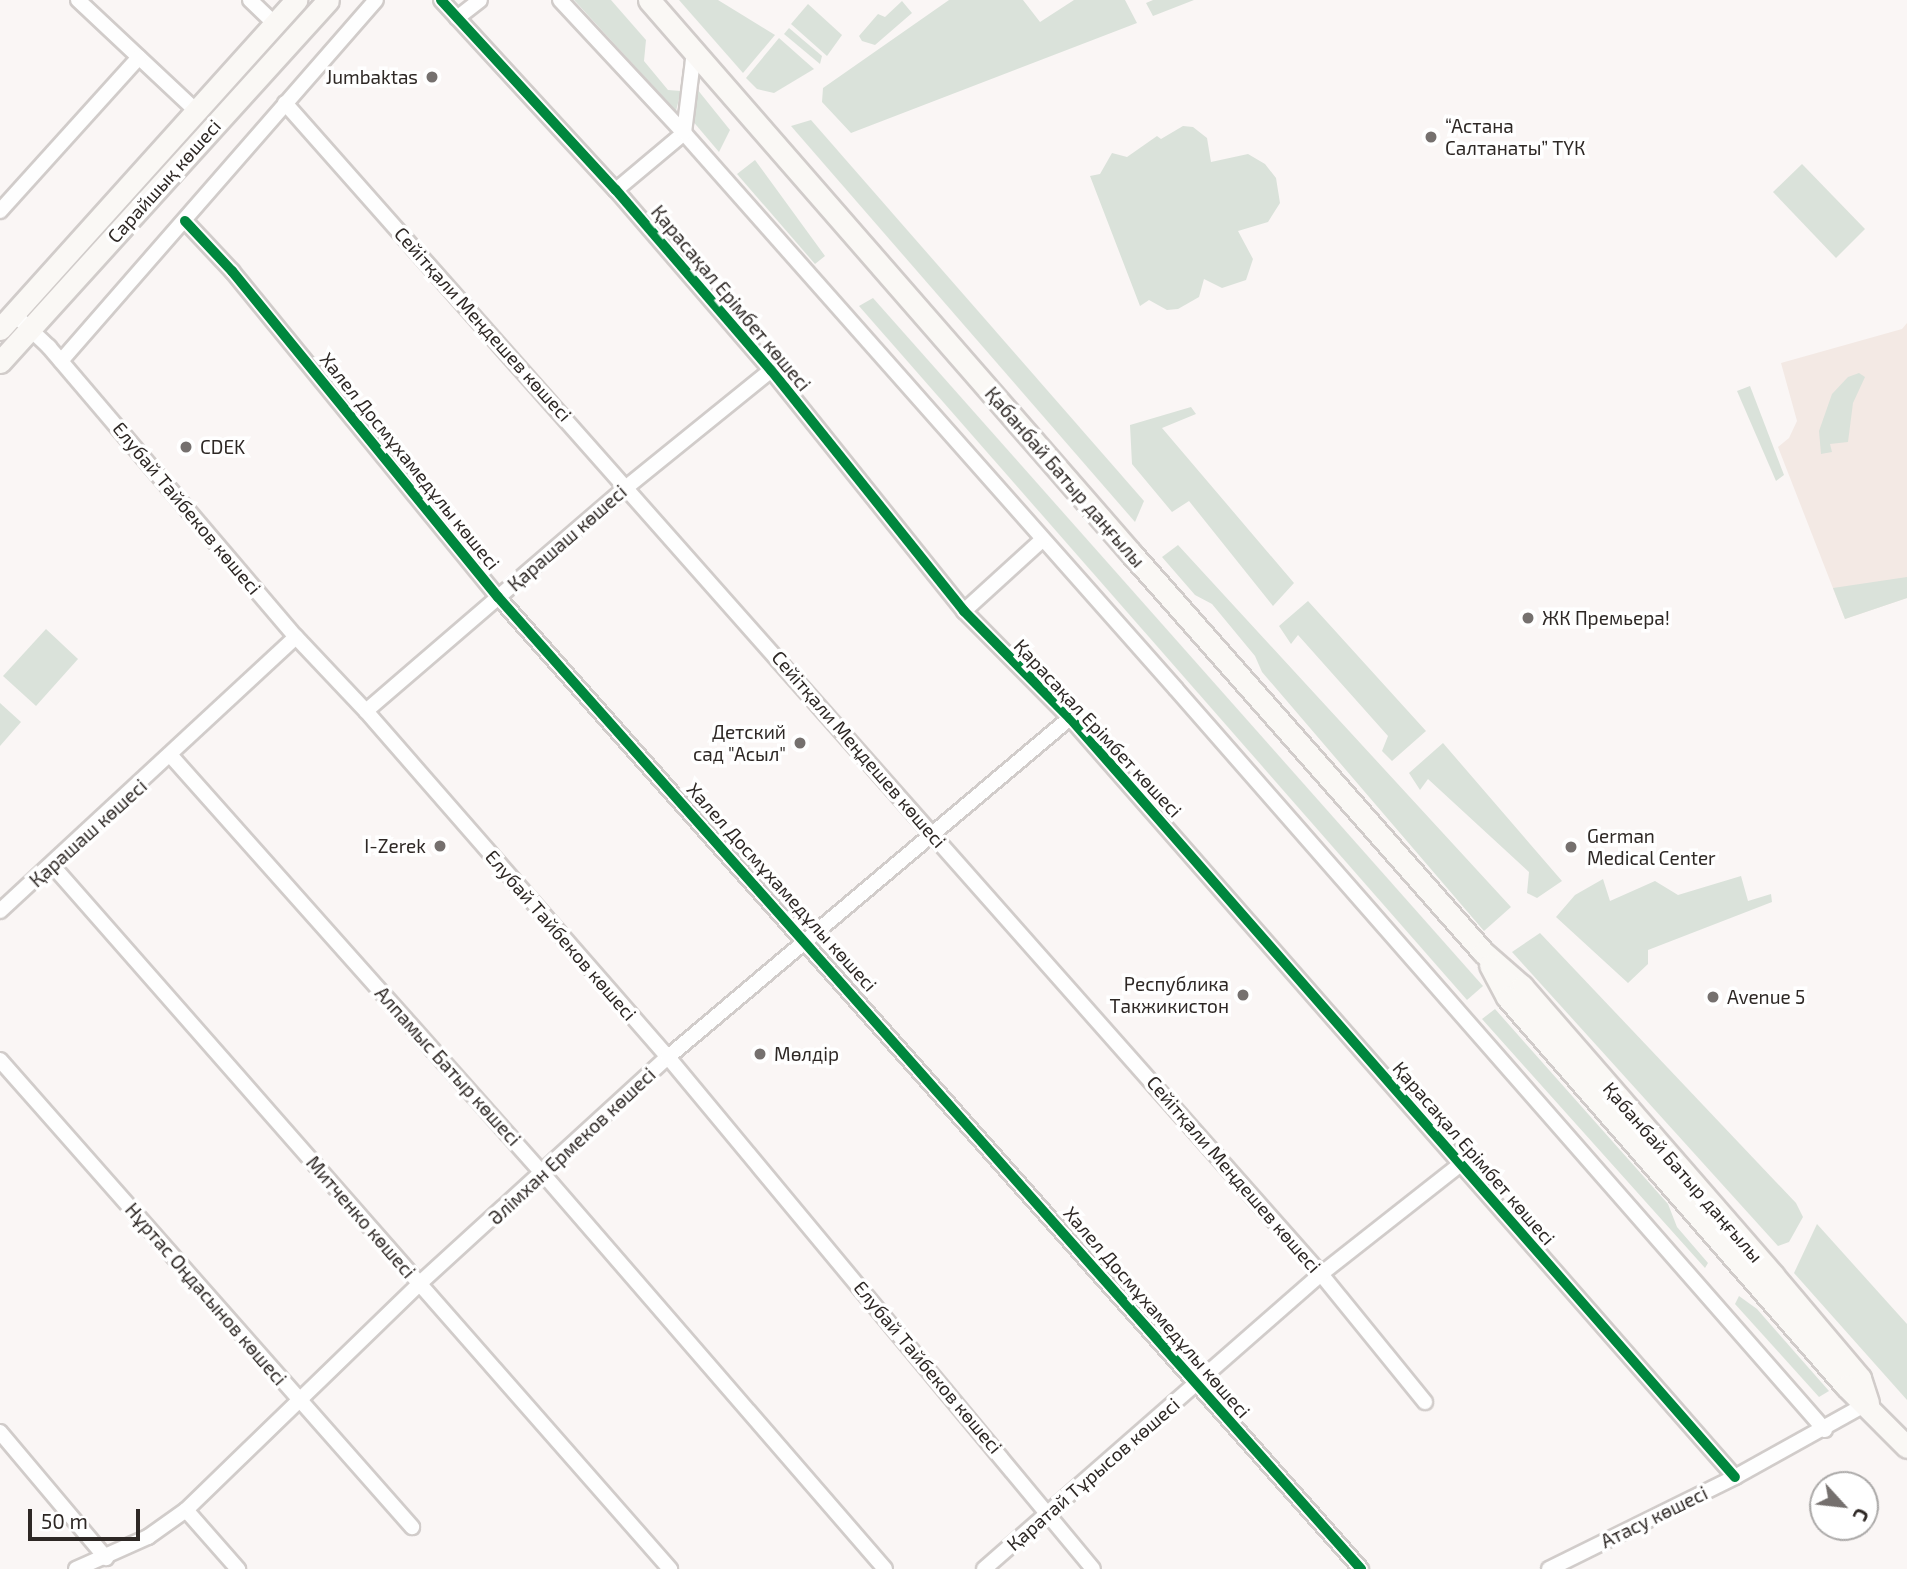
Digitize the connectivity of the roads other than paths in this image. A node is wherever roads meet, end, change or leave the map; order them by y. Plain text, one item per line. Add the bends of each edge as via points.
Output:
1 (78, 0) edge
2 (250, 0) edge
3 (296, 0) edge
4 (328, 0) edge
5 (376, 0) edge
6 (441, 0) edge
7 (481, 0) edge
8 (560, 0) edge
9 (649, 0) edge
10 (457, 18) junction
11 (275, 24) junction
12 (694, 51) junction
13 (139, 57) junction
14 (285, 103) junction
15 (196, 111) junction
16 (684, 133) junction
17 (616, 190) junction
18 (0, 211) edge
19 (185, 221) junction
20 (7, 321) edge
21 (31, 328) junction
22 (61, 361) junction
23 (0, 362) edge
24 (771, 370) junction
25 (628, 486) junction
26 (1041, 541) junction
27 (498, 597) junction
28 (964, 611) junction
29 (296, 637) junction
30 (366, 711) junction
31 (1070, 718) junction
32 (172, 757) junction
33 (934, 834) junction
34 (52, 865) junction
35 (0, 911) edge
36 (806, 939) junction
37 (668, 1057) junction
38 (0, 1060) edge
39 (1461, 1164) junction
40 (544, 1175) junction
41 (1321, 1274) junction
42 (419, 1284) junction
43 (1196, 1383) junction
44 (299, 1398) junction
45 (1425, 1402) dead end
46 (1868, 1402) junction
47 (1825, 1430) junction
48 (0, 1432) edge
49 (1907, 1447) edge
50 (1735, 1477) junction
51 (186, 1510) junction
52 (1050, 1513) junction
53 (412, 1527) dead end
54 (106, 1558) junction
55 (76, 1569) edge
56 (238, 1569) edge
57 (670, 1569) edge
58 (885, 1569) edge
59 (984, 1569) edge
60 (1093, 1569) edge
61 (1361, 1569) edge
62 (1549, 1569) edge

1 - 13 street
2 - 11 street
3 - 11 main road, Сарайшық көшесі
4 - 21 main road, Сарайшық көшесі
5 - 14 street
6 - 10 street, Қарасақал Ерімбет көшесі
7 - 10 street
8 - 16 street
9 - 12 main road, Қабанбай Батыр даңғылы
10 - 17 street, Қарасақал Ерімбет көшесі
11 - 15 main road, Сарайшық көшесі
12 - 16 street
12 - 46 main road, Қабанбай Батыр даңғылы via 1483,952 1522,986 1860,1378
13 - 15 street
13 - 18 street
14 - 19 street
14 - 25 street, Сейітқали Меңдешев көшесі
15 - 20 main road, Сарайшық көшесі
16 - 17 street
16 - 26 street
17 - 24 street, Қарасақал Ерімбет көшесі
19 - 22 street
19 - 27 street, Халел Досмұхамедұлы көшесі via 232,271
20 - 21 street, Елубай Тайбеков көшесі
21 - 22 street, Елубай Тайбеков көшесі
21 - 23 main road, Сарайшық көшесі
22 - 29 street, Елубай Тайбеков көшесі
24 - 25 street, Қарашаш көшесі
24 - 28 street, Қарасақал Ерімбет көшесі
25 - 27 street, Қарашаш көшесі
25 - 33 street, Сейітқали Меңдешев көшесі
26 - 28 street
26 - 47 street
27 - 30 street, Қарашаш көшесі
27 - 36 street, Халел Досмұхамедұлы көшесі
28 - 31 street, Қарасақал Ерімбет көшесі
29 - 30 street, Елубай Тайбеков көшесі
29 - 32 street, Қарашаш көшесі
30 - 37 street, Елубай Тайбеков көшесі
31 - 33 street, Әлімхан Ермеков көшесі
31 - 39 street, Қарасақал Ерімбет көшесі
32 - 34 street, Қарашаш көшесі
32 - 40 street, Алпамыс Батыр көшесі
33 - 36 street, Әлімхан Ермеков көшесі
33 - 41 street, Сейітқали Меңдешев көшесі
34 - 35 street, Қарашаш көшесі
34 - 42 street, Митченко көшесі
36 - 37 street, Әлімхан Ермеков көшесі
36 - 43 street, Халел Досмұхамедұлы көшесі
37 - 40 street, Әлімхан Ермеков көшесі
37 - 52 street, Елубай Тайбеков көшесі
38 - 44 street, Нұртас Оңдасынов көшесі
39 - 41 street, Қаратай Тұрысов көшесі
39 - 50 street, Қарасақал Ерімбет көшесі
40 - 42 street, Әлімхан Ермеков көшесі
40 - 58 street, Алпамыс Батыр көшесі
41 - 43 street, Қаратай Тұрысов көшесі
41 - 45 street, Сейітқали Меңдешев көшесі
42 - 44 street, Әлімхан Ермеков көшесі
42 - 57 street, Митченко көшесі
43 - 52 street, Қаратай Тұрысов көшесі
43 - 61 street, Халел Досмұхамедұлы көшесі
44 - 51 street, Әлімхан Ермеков көшесі
44 - 53 street, Нұртас Оңдасынов көшесі
46 - 47 street, Атасу көшесі
46 - 49 main road, Қабанбай Батыр даңғылы
47 - 50 street, Атасу көшесі
48 - 54 street
50 - 62 street, Атасу көшесі
51 - 54 street, Әлімхан Ермеков көшесі
51 - 56 street
52 - 59 street, Қаратай Тұрысов көшесі
52 - 60 street, Елубай Тайбеков көшесі
54 - 55 street, Әлімхан Ермеков көшесі

